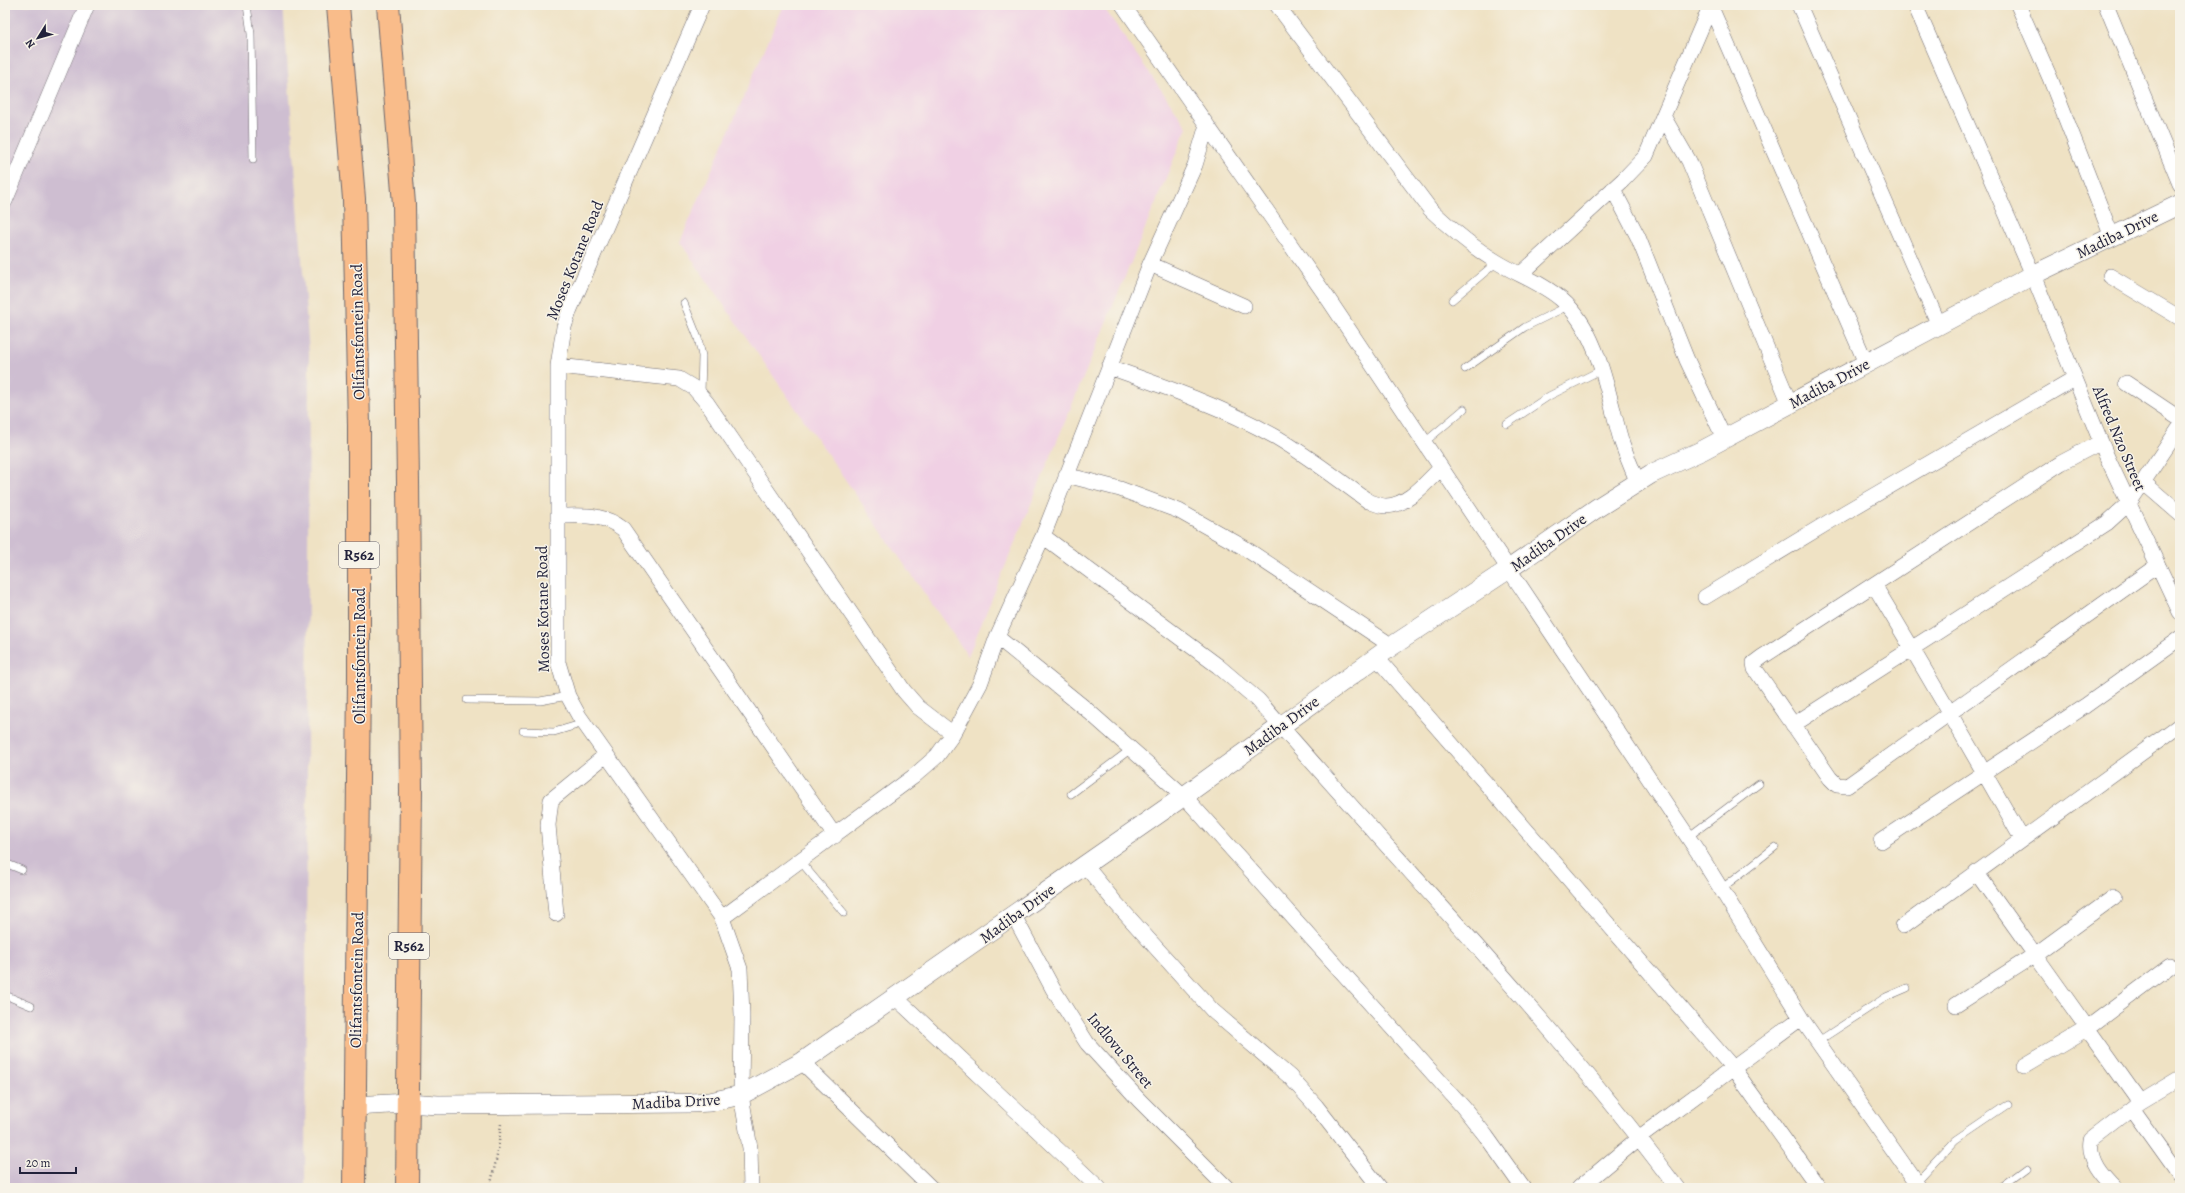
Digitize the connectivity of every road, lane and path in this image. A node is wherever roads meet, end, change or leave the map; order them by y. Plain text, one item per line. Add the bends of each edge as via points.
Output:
1 (87, 5) edge
2 (247, 5) edge
3 (338, 5) edge
4 (388, 5) edge
5 (702, 5) edge
6 (1123, 5) edge
7 (1277, 5) edge
8 (1799, 5) edge
9 (1915, 5) edge
10 (2018, 5) edge
11 (2106, 5) edge
12 (1711, 6) edge
13 (1663, 116) junction
14 (1207, 126) junction
15 (252, 159) dead end
16 (2180, 184) edge
17 (1613, 189) junction
18 (5, 201) edge
19 (2180, 204) edge
20 (2112, 237) junction
21 (1497, 262) junction
22 (1150, 264) junction
23 (1521, 274) junction
24 (2033, 275) junction
25 (2110, 276) dead end
26 (1452, 300) dead end
27 (684, 303) dead end
28 (1244, 306) dead end
29 (1568, 306) junction
30 (2180, 318) edge
31 (1939, 325) junction
32 (1866, 363) junction
33 (558, 366) junction
34 (1109, 367) junction
35 (1465, 369) dead end
36 (1601, 370) junction
37 (2075, 378) junction
38 (2126, 383) dead end
39 (701, 396) junction
40 (1790, 404) junction
41 (1464, 409) dead end
42 (2180, 419) edge
43 (1507, 424) dead end
44 (2180, 427) edge
45 (1724, 438) junction
46 (1425, 442) junction
47 (2101, 442) junction
48 (1442, 468) junction
49 (1066, 475) junction
50 (2143, 482) junction
51 (1638, 483) junction
52 (2129, 503) junction
53 (2180, 514) edge
54 (558, 516) junction
55 (1043, 536) junction
56 (2158, 565) junction
57 (1509, 569) junction
58 (1874, 585) junction
59 (1705, 597) dead end
60 (2180, 611) edge
61 (997, 637) junction
62 (2180, 638) edge
63 (1392, 646) junction
64 (1912, 647) junction
65 (1376, 657) junction
66 (568, 696) junction
67 (467, 700) dead end
68 (1951, 713) junction
69 (584, 723) junction
70 (1793, 725) junction
71 (2180, 725) edge
72 (1280, 726) junction
73 (523, 731) dead end
74 (953, 734) junction
75 (1131, 749) junction
76 (606, 754) junction
77 (1984, 774) junction
78 (1759, 784) dead end
79 (1071, 794) dead end
80 (1184, 796) junction
81 (835, 836) junction
82 (1688, 837) junction
83 (2022, 838) junction
84 (1881, 841) dead end
85 (1775, 847) dead end
86 (800, 861) junction
87 (5, 863) edge
88 (1084, 864) junction
89 (22, 870) dead end
90 (1976, 872) junction
91 (1720, 889) junction
92 (2114, 897) dead end
93 (844, 913) dead end
94 (556, 914) dead end
95 (1014, 916) junction
96 (722, 918) junction
97 (1903, 926) dead end
98 (2036, 954) junction
99 (2170, 966) dead end
100 (1907, 988) dead end
101 (5, 995) edge
102 (896, 998) junction
103 (1956, 1005) dead end
104 (31, 1006) dead end
105 (1801, 1018) junction
106 (2086, 1029) junction
107 (1817, 1042) junction
108 (802, 1062) junction
109 (2024, 1066) dead end
110 (1733, 1068) junction
111 (2177, 1085) edge
112 (741, 1095) junction
113 (407, 1103) junction
114 (503, 1104) junction
115 (2008, 1104) dead end
116 (2136, 1105) junction
117 (355, 1106) junction
118 (1640, 1137) junction
119 (2027, 1168) dead end
120 (2180, 1175) edge
121 (1918, 1185) edge
122 (1224, 1187) edge
123 (354, 1188) edge
124 (406, 1188) edge
125 (490, 1188) edge
126 (751, 1188) edge
127 (931, 1188) edge
128 (1099, 1188) edge
129 (1380, 1188) edge
130 (1523, 1188) edge
131 (1579, 1188) edge
132 (1677, 1188) edge
133 (1819, 1188) edge
134 (2000, 1188) edge
135 (2115, 1188) edge

1 - 18 street
2 - 15 lane via 251,34
3 - 117 main road, Olifantsfontein Road / R562 via 354,199 358,418 359,684
4 - 113 main road, R562 via 404,204 411,790
5 - 33 street, Moses Kotane Road via 570,309 564,327
6 - 14 street
7 - 21 street via 1430,209 1459,237
8 - 31 street
9 - 24 street, Alfred Nzo Street
10 - 20 street via 2050,78
11 - 16 street
12 - 13 street
12 - 32 street
13 - 17 street via 1646,156
13 - 40 street via 1689,161
14 - 22 street via 1195,165
14 - 46 street
17 - 23 street
17 - 45 street via 1638,236 1687,360
19 - 20 street, Madiba Drive
20 - 24 street, Madiba Drive
21 - 23 street
21 - 26 lane
22 - 28 street
22 - 34 street
23 - 29 street via 1563,300
24 - 31 street, Madiba Drive
24 - 37 street, Alfred Nzo Street
25 - 30 street
27 - 39 lane via 698,338 702,356
29 - 35 lane via 1525,327
29 - 36 street via 1589,340
31 - 32 street, Madiba Drive
32 - 40 street, Madiba Drive
33 - 39 street via 679,379 694,388
33 - 54 street, Moses Kotane Road
34 - 48 street via 1188,395 1247,422 1314,462 1368,501 1385,506 1395,505 1407,499
34 - 49 street
36 - 43 lane via 1549,396
36 - 51 street via 1622,442
37 - 47 street, Alfred Nzo Street
37 - 59 street
38 - 42 street
39 - 74 street via 904,691 918,707
40 - 45 street, Madiba Drive
41 - 46 lane
44 - 50 street
45 - 51 street, Madiba Drive
46 - 48 street
47 - 52 street, Alfred Nzo Street
47 - 58 street via 2062,463
48 - 57 street
49 - 55 street
49 - 63 street via 1120,489 1186,514 1243,546
50 - 52 street
50 - 53 street
51 - 57 street, Madiba Drive
52 - 56 street, Alfred Nzo Street
52 - 64 street via 2088,536
54 - 66 street, Moses Kotane Road via 558,662
54 - 81 street via 596,516 611,520 623,529
55 - 61 street
55 - 72 street via 1218,666 1258,700
56 - 60 street, Alfred Nzo Street
56 - 68 street
57 - 63 street, Madiba Drive
57 - 82 street
58 - 64 street
58 - 70 street via 1754,663 1755,669
61 - 74 street via 980,684
61 - 75 street
62 - 77 street
63 - 65 street, Madiba Drive
64 - 68 street
64 - 70 street
65 - 72 street, Madiba Drive
65 - 110 street
66 - 67 lane via 540,701
66 - 69 street, Moses Kotane Road
68 - 70 street via 1847,786 1837,786
68 - 77 street
69 - 73 lane via 554,732
69 - 76 street, Moses Kotane Road
71 - 83 street
72 - 80 street, Madiba Drive
72 - 118 street via 1555,1033
74 - 81 street via 937,756 913,777
75 - 79 lane
75 - 80 street
76 - 94 street via 551,800 548,824
76 - 96 street, Moses Kotane Road
77 - 83 street
77 - 84 street
78 - 82 lane
80 - 88 street, Madiba Drive
80 - 130 street via 1463,1107
81 - 86 street
82 - 91 street
83 - 90 street
85 - 91 lane
86 - 93 lane
86 - 96 street
87 - 89 lane
88 - 95 street, Madiba Drive
88 - 129 street via 1213,1011 1290,1078 1316,1106
90 - 97 street
90 - 98 street
91 - 105 street
92 - 98 street
95 - 102 street, Madiba Drive
95 - 122 street, Indlovu Street via 1053,989 1087,1043
96 - 112 street, Moses Kotane Road via 740,969
98 - 103 street
98 - 106 street
99 - 106 street
100 - 107 lane via 1886,997
101 - 104 lane
102 - 108 street, Madiba Drive
102 - 128 street
105 - 107 street
105 - 110 street
106 - 109 street
106 - 116 street
107 - 121 street
108 - 112 street, Madiba Drive
108 - 127 street
110 - 118 street
110 - 133 street
111 - 116 street
112 - 114 street, Madiba Drive via 691,1104
112 - 126 street, Moses Kotane Road via 750,1148
113 - 114 street, Madiba Drive
113 - 117 street, Madiba Drive
113 - 124 main road, R562
114 - 125 path via 498,1151
115 - 121 lane via 1955,1140
116 - 120 street
116 - 135 street via 2091,1140 2092,1157 2102,1174
117 - 123 main road, Olifantsfontein Road / R562
118 - 131 street
118 - 132 street
119 - 134 lane

